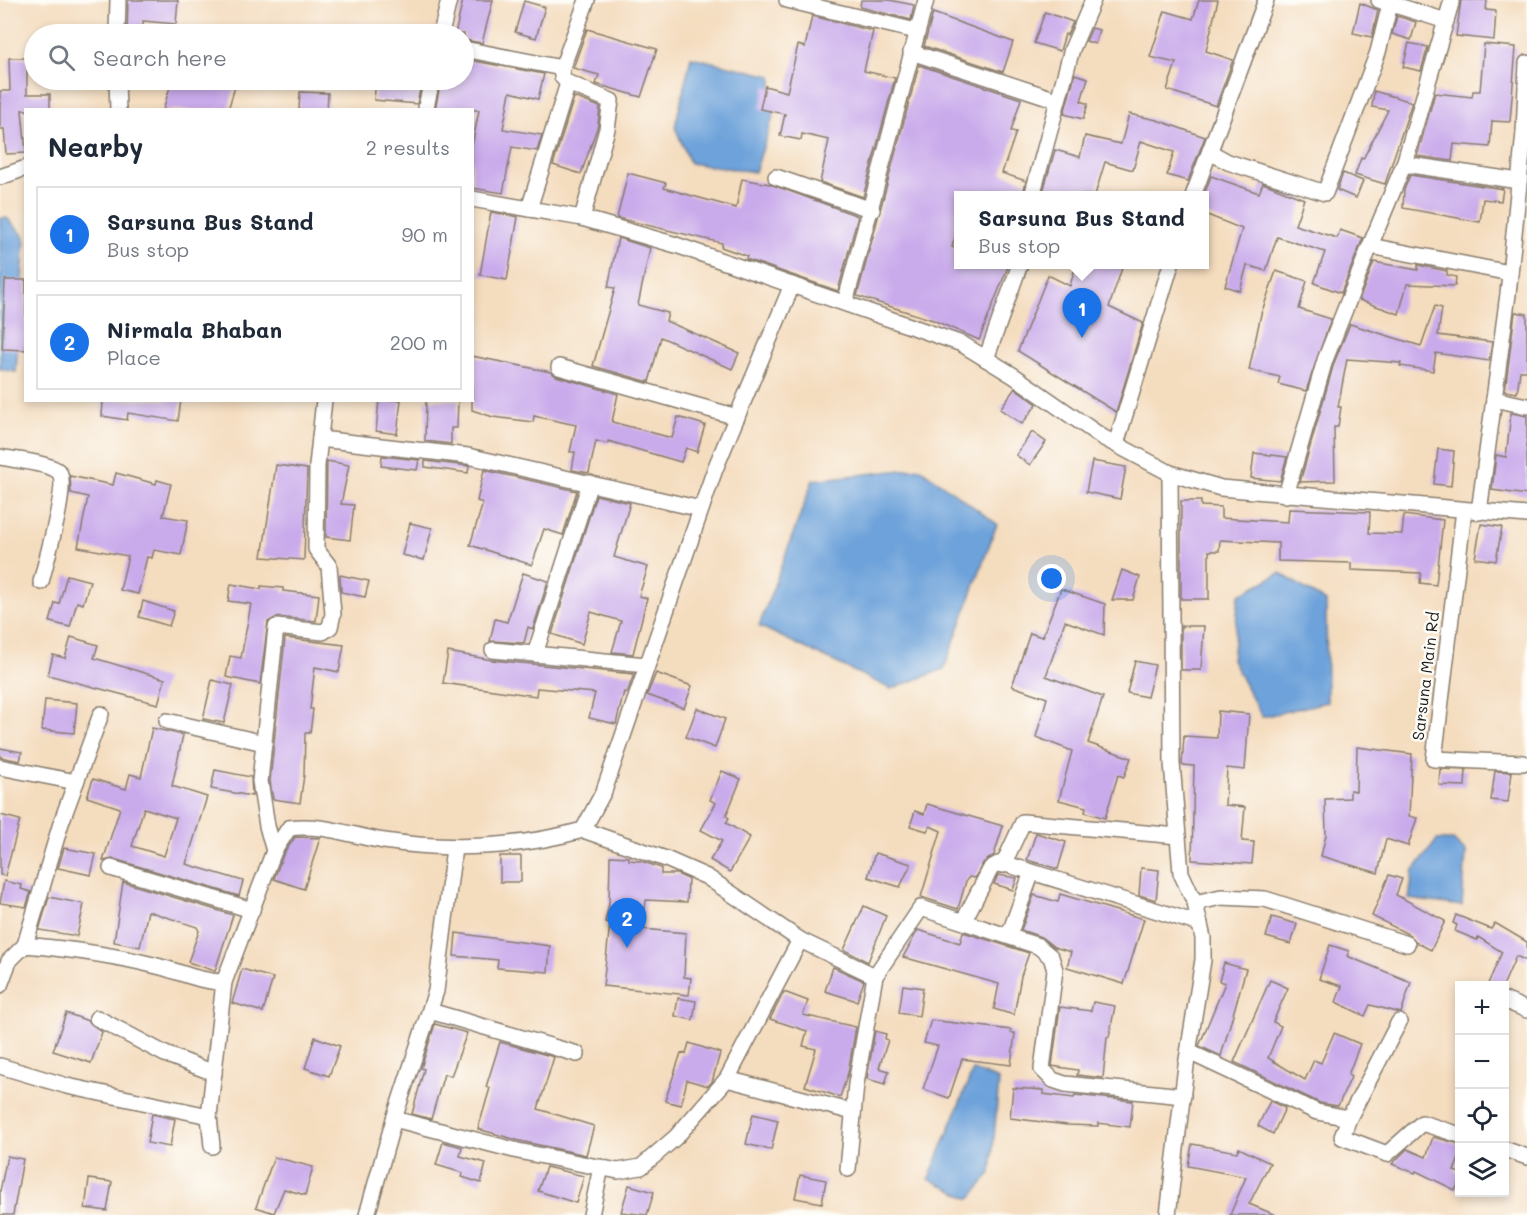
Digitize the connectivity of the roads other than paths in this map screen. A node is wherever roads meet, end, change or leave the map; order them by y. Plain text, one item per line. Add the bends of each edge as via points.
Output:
1 (118, 0) edge
2 (449, 0) edge
3 (586, 0) edge
4 (787, 0) edge
5 (926, 0) edge
6 (1093, 0) edge
7 (1266, 0) edge
8 (1452, 0) edge
9 (1387, 1) edge
10 (1446, 21) junction
11 (117, 24) edge
12 (443, 24) edge
13 (916, 31) junction
14 (474, 51) edge
15 (910, 52) junction
16 (1527, 63) edge
17 (562, 68) junction
18 (568, 83) junction
19 (117, 90) edge
20 (430, 90) edge
21 (1057, 100) junction
22 (426, 107) dead end
23 (118, 108) edge
24 (1525, 134) edge
25 (1210, 152) junction
26 (1404, 164) junction
27 (24, 169) edge
28 (0, 177) edge
29 (776, 177) dead end
30 (1519, 181) junction
31 (1033, 191) edge
32 (1195, 191) edge
33 (474, 200) edge
34 (529, 209) junction
35 (872, 210) junction
36 (582, 218) junction
37 (1370, 246) junction
38 (1018, 269) edge
39 (1169, 269) edge
40 (1510, 273) junction
41 (792, 285) junction
42 (845, 303) junction
43 (986, 359) junction
44 (559, 367) dead end
45 (1494, 399) junction
46 (324, 402) edge
47 (1527, 406) edge
48 (737, 417) junction
49 (320, 439) junction
50 (1116, 444) junction
51 (0, 457) edge
52 (1170, 473) junction
53 (590, 483) junction
54 (1286, 495) junction
55 (701, 508) junction
56 (1472, 511) junction
57 (1527, 515) edge
58 (41, 582) dead end
59 (493, 650) dead end
60 (535, 654) junction
61 (646, 665) junction
62 (101, 714) dead end
63 (167, 721) dead end
64 (264, 742) junction
65 (1523, 763) dead end
66 (0, 767) edge
67 (76, 782) junction
68 (583, 830) junction
69 (1178, 836) junction
70 (454, 848) junction
71 (274, 851) junction
72 (1003, 865) junction
73 (111, 868) dead end
74 (1032, 872) junction
75 (1195, 903) junction
76 (252, 910) junction
77 (964, 920) junction
78 (1200, 924) junction
79 (1009, 934) junction
80 (800, 940) junction
81 (1407, 944) dead end
82 (25, 945) junction
83 (875, 976) junction
84 (224, 982) junction
85 (0, 986) edge
86 (1509, 1002) edge
87 (1527, 1010) edge
88 (430, 1011) junction
89 (98, 1018) dead end
90 (1399, 1022) dead end
91 (1189, 1052) junction
92 (577, 1054) dead end
93 (0, 1066) edge
94 (214, 1073) junction
95 (727, 1079) junction
96 (1183, 1096) junction
97 (853, 1113) junction
98 (209, 1116) junction
99 (1350, 1118) junction
100 (394, 1119) junction
101 (1455, 1133) edge
102 (212, 1146) dead end
103 (1509, 1151) edge
104 (1527, 1156) edge
105 (601, 1167) junction
106 (848, 1169) dead end
107 (367, 1215) edge
108 (591, 1215) edge
109 (1168, 1215) edge

1 - 11 street
2 - 12 street
3 - 17 street
4 - 13 street
5 - 13 street
6 - 21 street via 1072,49
7 - 25 street
8 - 10 street
9 - 10 street
9 - 25 street via 1378,52 1325,193 1228,162
10 - 26 street
13 - 15 street
14 - 17 street
15 - 21 street
15 - 35 street
16 - 24 street
17 - 18 street via 562,77
18 - 34 street
18 - 36 street via 611,101
19 - 23 street
20 - 22 street
21 - 31 street
24 - 30 street
25 - 32 street
26 - 30 street
26 - 37 street
27 - 28 street
29 - 35 street
30 - 40 street
33 - 34 street
34 - 36 street
35 - 42 street
36 - 41 street
37 - 40 street
37 - 54 street via 1325,360
38 - 43 street
39 - 50 street
40 - 45 street
41 - 42 street
41 - 48 street
42 - 43 street via 962,344
43 - 50 street
44 - 48 street
45 - 47 street
45 - 56 street
46 - 49 street
48 - 55 street
49 - 53 street via 468,456
49 - 64 street via 316,549 329,566 333,614 330,627 323,632 276,627
50 - 52 street
51 - 58 street via 50,466 61,477 60,504
52 - 54 street via 1221,488
52 - 69 street via 1173,763
53 - 55 street
53 - 60 street
54 - 56 street
55 - 61 street
56 - 57 street
56 - 65 street, Sarsuna Main Rd via 1434,759
59 - 60 street
60 - 61 street
61 - 68 street via 604,791
62 - 67 street
63 - 64 street
64 - 71 street via 260,781
66 - 67 street
67 - 82 street
68 - 70 street via 555,838
68 - 80 street via 707,877
69 - 72 street via 1023,822
69 - 75 street via 1181,873
70 - 71 street via 383,841 307,825 290,828
70 - 88 street via 436,991
71 - 76 street
72 - 74 street
72 - 77 street via 991,868
73 - 76 street
74 - 78 street
74 - 79 street
75 - 78 street
75 - 81 street via 1221,897 1265,899
76 - 84 street
77 - 79 street
77 - 83 street via 921,908
78 - 91 street via 1203,960
79 - 96 street via 1038,946 1051,957 1055,970 1042,1069 1053,1080
80 - 83 street
80 - 95 street
82 - 84 street via 158,966 206,982
82 - 85 street via 9,961
83 - 97 street
84 - 94 street
86 - 87 street
88 - 92 street
88 - 100 street
89 - 94 street via 165,1054
90 - 99 street
91 - 96 street
91 - 99 street via 1317,1112
93 - 98 street via 67,1086
94 - 98 street
95 - 97 street
95 - 105 street via 676,1137 642,1167 630,1171
96 - 109 street
97 - 106 street
98 - 102 street
99 - 101 street via 1342,1137 1387,1154 1422,1123
100 - 105 street via 518,1152
100 - 107 street
103 - 104 street
105 - 108 street

